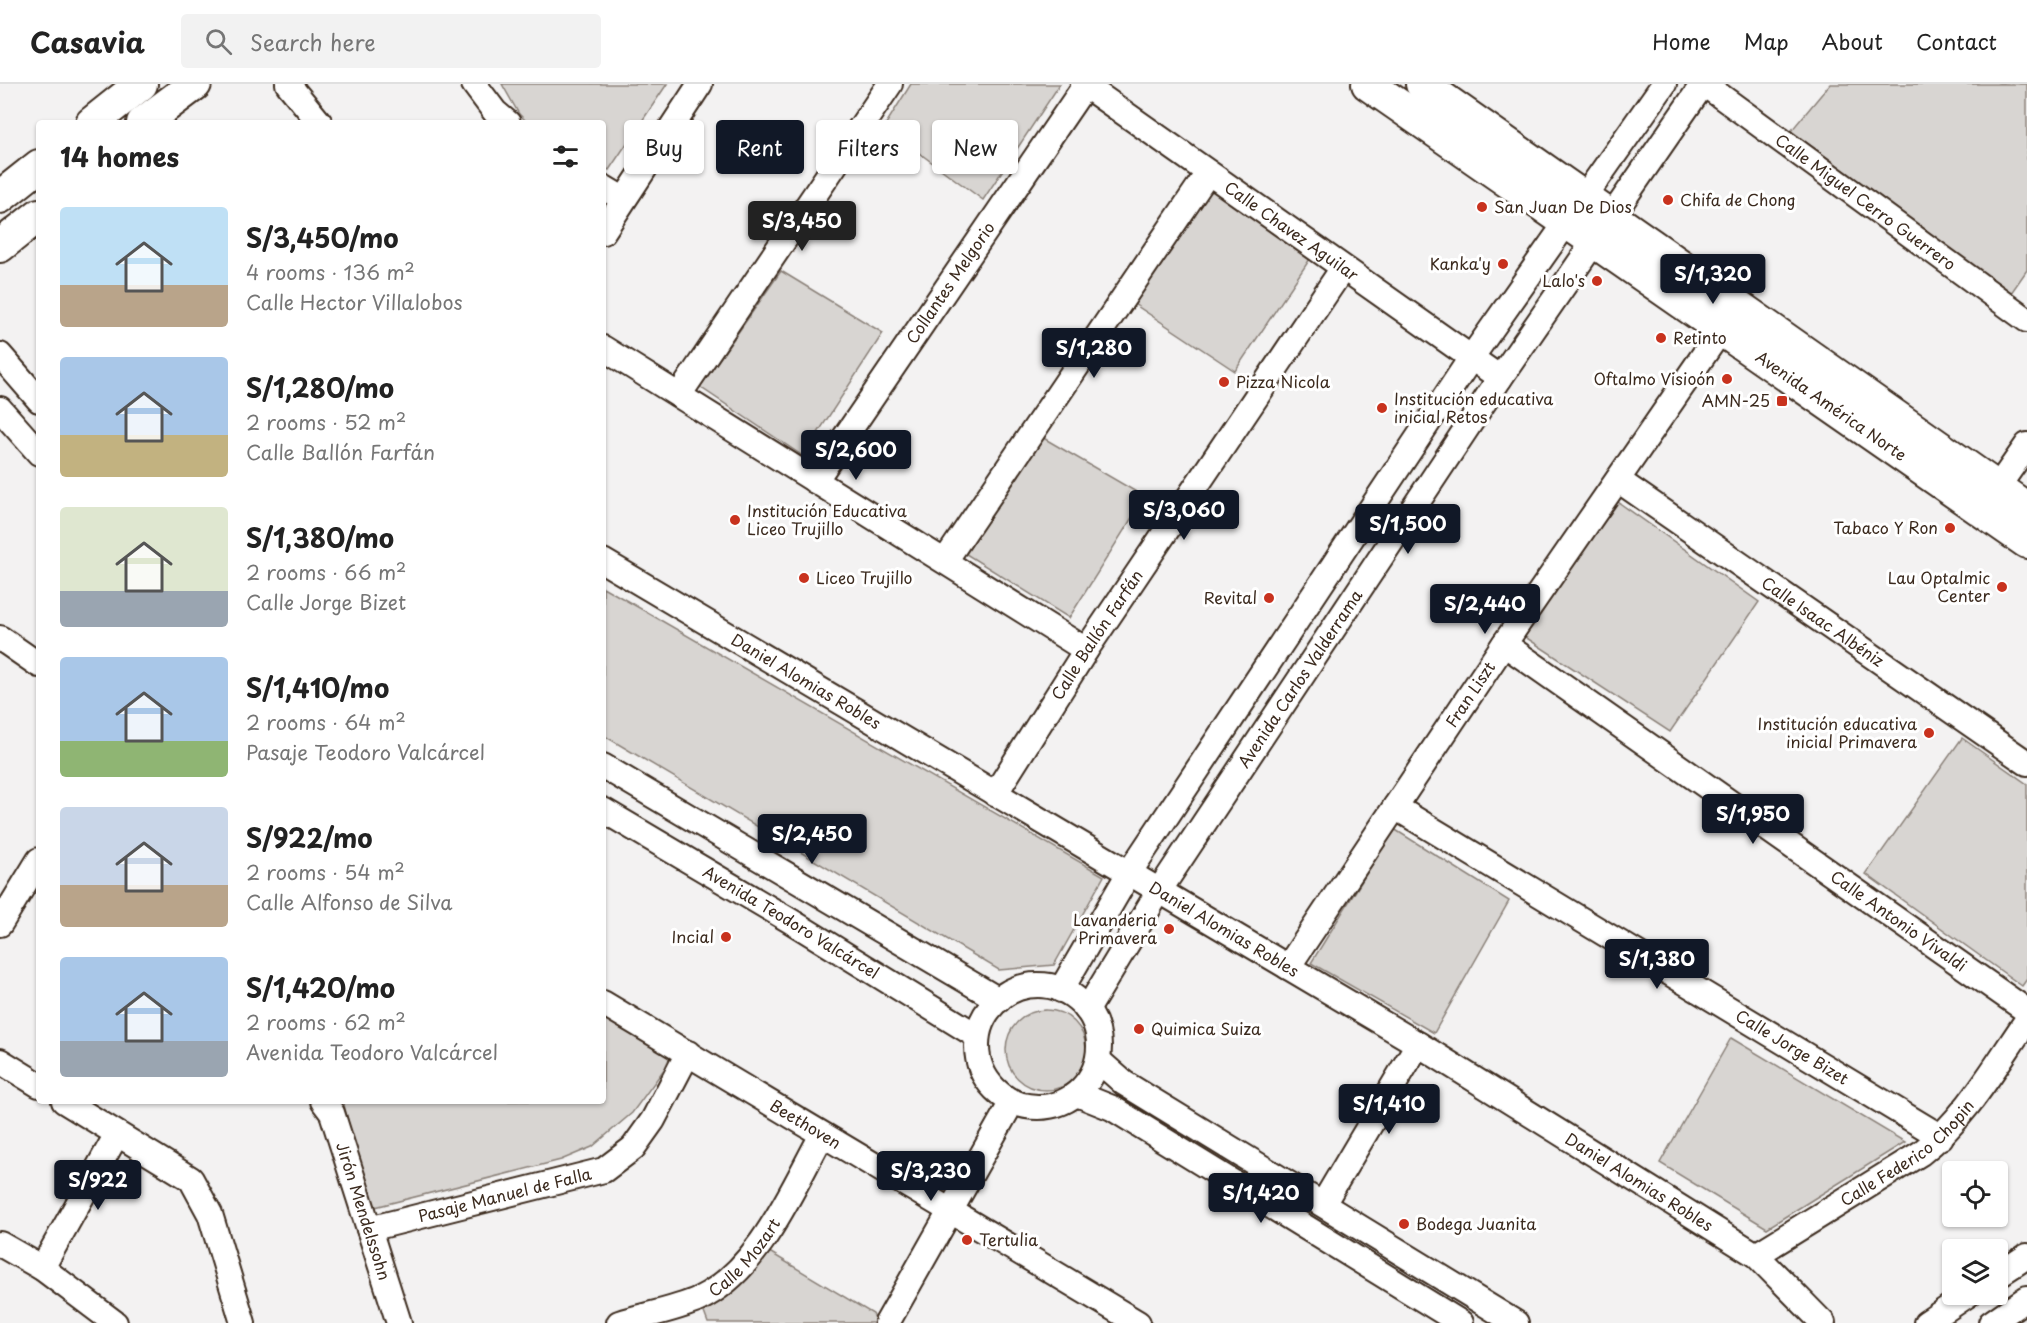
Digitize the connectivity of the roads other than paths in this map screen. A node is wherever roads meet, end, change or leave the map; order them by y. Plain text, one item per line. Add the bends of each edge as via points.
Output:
1 (141, 84) edge
2 (195, 84) edge
3 (288, 84) edge
4 (474, 84) edge
5 (700, 84) edge
6 (890, 84) edge
7 (1085, 84) edge
8 (1368, 84) edge
9 (1422, 84) edge
10 (1664, 84) edge
11 (1704, 84) edge
12 (96, 120) edge
13 (148, 120) edge
14 (318, 120) edge
15 (504, 120) edge
16 (36, 168) edge
17 (1209, 173) junction
18 (613, 193) edge
19 (0, 197) edge
20 (1574, 208) junction
21 (36, 217) edge
22 (606, 220) edge
23 (1603, 228) junction
24 (0, 246) edge
25 (1343, 268) junction
26 (1739, 304) junction
27 (2027, 320) edge
28 (1722, 330) junction
29 (606, 350) edge
30 (0, 355) edge
31 (1471, 358) junction
32 (1500, 378) junction
33 (679, 395) junction
34 (36, 397) edge
35 (0, 409) edge
36 (2027, 445) edge
37 (36, 450) edge
38 (1618, 480) junction
39 (815, 481) junction
40 (1997, 488) junction
41 (2027, 509) edge
42 (2027, 542) edge
43 (945, 561) junction
44 (606, 563) edge
45 (1, 642) edge
46 (1504, 644) junction
47 (1086, 650) junction
48 (36, 663) edge
49 (2027, 763) edge
50 (606, 768) edge
51 (995, 794) junction
52 (1395, 807) junction
53 (606, 812) edge
54 (36, 865) edge
55 (1129, 873) junction
56 (807, 886) junction
57 (1159, 891) junction
58 (789, 920) junction
59 (0, 924) edge
60 (1288, 967) junction
61 (1061, 990) junction
62 (999, 1000) junction
63 (606, 1005) edge
64 (1088, 1010) junction
65 (2027, 1011) edge
66 (2027, 1020) edge
67 (977, 1036) junction
68 (1418, 1044) junction
69 (688, 1053) junction
70 (1098, 1060) junction
71 (0, 1062) edge
72 (36, 1084) edge
73 (1077, 1094) junction
74 (1012, 1102) junction
75 (71, 1104) edge
76 (325, 1104) edge
77 (117, 1134) junction
78 (822, 1135) junction
79 (1941, 1137) junction
80 (1323, 1204) junction
81 (950, 1211) junction
82 (369, 1229) junction
83 (0, 1244) edge
84 (1756, 1255) junction
85 (2027, 1256) edge
86 (42, 1268) junction
87 (2008, 1268) edge
88 (2027, 1298) edge
89 (1953, 1305) edge
90 (115, 1323) edge
91 (243, 1323) edge
92 (399, 1323) edge
93 (619, 1323) edge
94 (887, 1323) edge
95 (1138, 1323) edge
96 (1461, 1323) edge
97 (1516, 1323) edge
98 (1823, 1323) edge
99 (1926, 1323) edge
100 (1991, 1323) edge

1 - 12 main road
2 - 13 main road
3 - 14 street
4 - 15 street
5 - 18 street
6 - 33 street
7 - 17 street, Calle Chavez Aguilar
7 - 39 street, Collantes Melgorio
8 - 20 main road, Avenida América Norte
9 - 20 main road, Avenida América Norte
10 - 20 street, Avenida Carlos Valderrama
11 - 23 street, Avenida Carlos Valderrama
11 - 27 street, Calle Miguel Cerro Guerrero
16 - 19 main road
17 - 25 street, Calle Chavez Aguilar
17 - 43 street
18 - 22 street
20 - 23 main road, Avenida América Norte
20 - 31 street, Avenida Carlos Valderrama
21 - 24 main road
23 - 26 main road, Avenida América Norte
23 - 28 main road, Avenida América Norte
23 - 32 street, Avenida Carlos Valderrama
25 - 31 street, Calle Chavez Aguilar
25 - 47 street, Calle Ballón Farfán
26 - 28 street, Fran Liszt
26 - 40 main road, Avenida América Norte
28 - 38 street, Fran Liszt
28 - 42 main road, Avenida América Norte
29 - 33 street
30 - 34 street
31 - 32 street, Calle Chavez Aguilar
31 - 55 street, Avenida Carlos Valderrama
32 - 57 street, Avenida Carlos Valderrama
33 - 39 street
35 - 37 street
36 - 40 street
38 - 46 street, Fran Liszt
38 - 49 street, Calle Isaac Albéniz
39 - 43 street
40 - 41 main road, Avenida América Norte
43 - 47 street
44 - 51 street, Daniel Alomias Robles
45 - 48 street
46 - 52 street, Fran Liszt
46 - 65 street, Calle Antonio Vivaldi
47 - 51 street, Calle Ballón Farfán
50 - 56 street
51 - 55 street, Daniel Alomias Robles
52 - 60 street, Fran Liszt
52 - 79 street, Calle Jorge Bizet
53 - 58 street, Avenida Teodoro Valcárcel
54 - 59 street
55 - 57 street, Daniel Alomias Robles
55 - 61 street, Avenida Carlos Valderrama
56 - 58 street
56 - 62 street
57 - 60 street, Daniel Alomias Robles
57 - 64 street, Avenida Carlos Valderrama
58 - 67 street, Avenida Teodoro Valcárcel
60 - 68 street, Daniel Alomias Robles
61 - 62 street via 1029,986
61 - 64 street
62 - 67 street via 985,1017
63 - 69 street, Beethoven
64 - 70 street via 1096,1025
66 - 79 street, Calle Federico Chopin
67 - 74 street via 984,1074 995,1090
68 - 80 street
68 - 84 street, Daniel Alomias Robles
69 - 78 street, Beethoven
69 - 82 street, Pasaje Manuel de Falla via 653,1120 633,1148 604,1170
70 - 73 street
70 - 80 street via 1124,1083
71 - 72 street
73 - 74 street via 1046,1107
73 - 96 street via 1122,1114
74 - 81 street
75 - 77 street
76 - 82 street, Jirón Mendelssohn via 332,1113
77 - 86 street
77 - 91 street via 191,1179 210,1214
78 - 81 street, Beethoven
78 - 93 street, Calle Mozart via 745,1265 699,1299
79 - 84 street, Calle Federico Chopin
80 - 97 street
81 - 94 street
81 - 95 street, Beethoven
82 - 92 street, Jirón Mendelssohn
83 - 86 street
84 - 98 street, Daniel Alomias Robles
85 - 87 street
86 - 90 street
88 - 100 street
89 - 99 street

